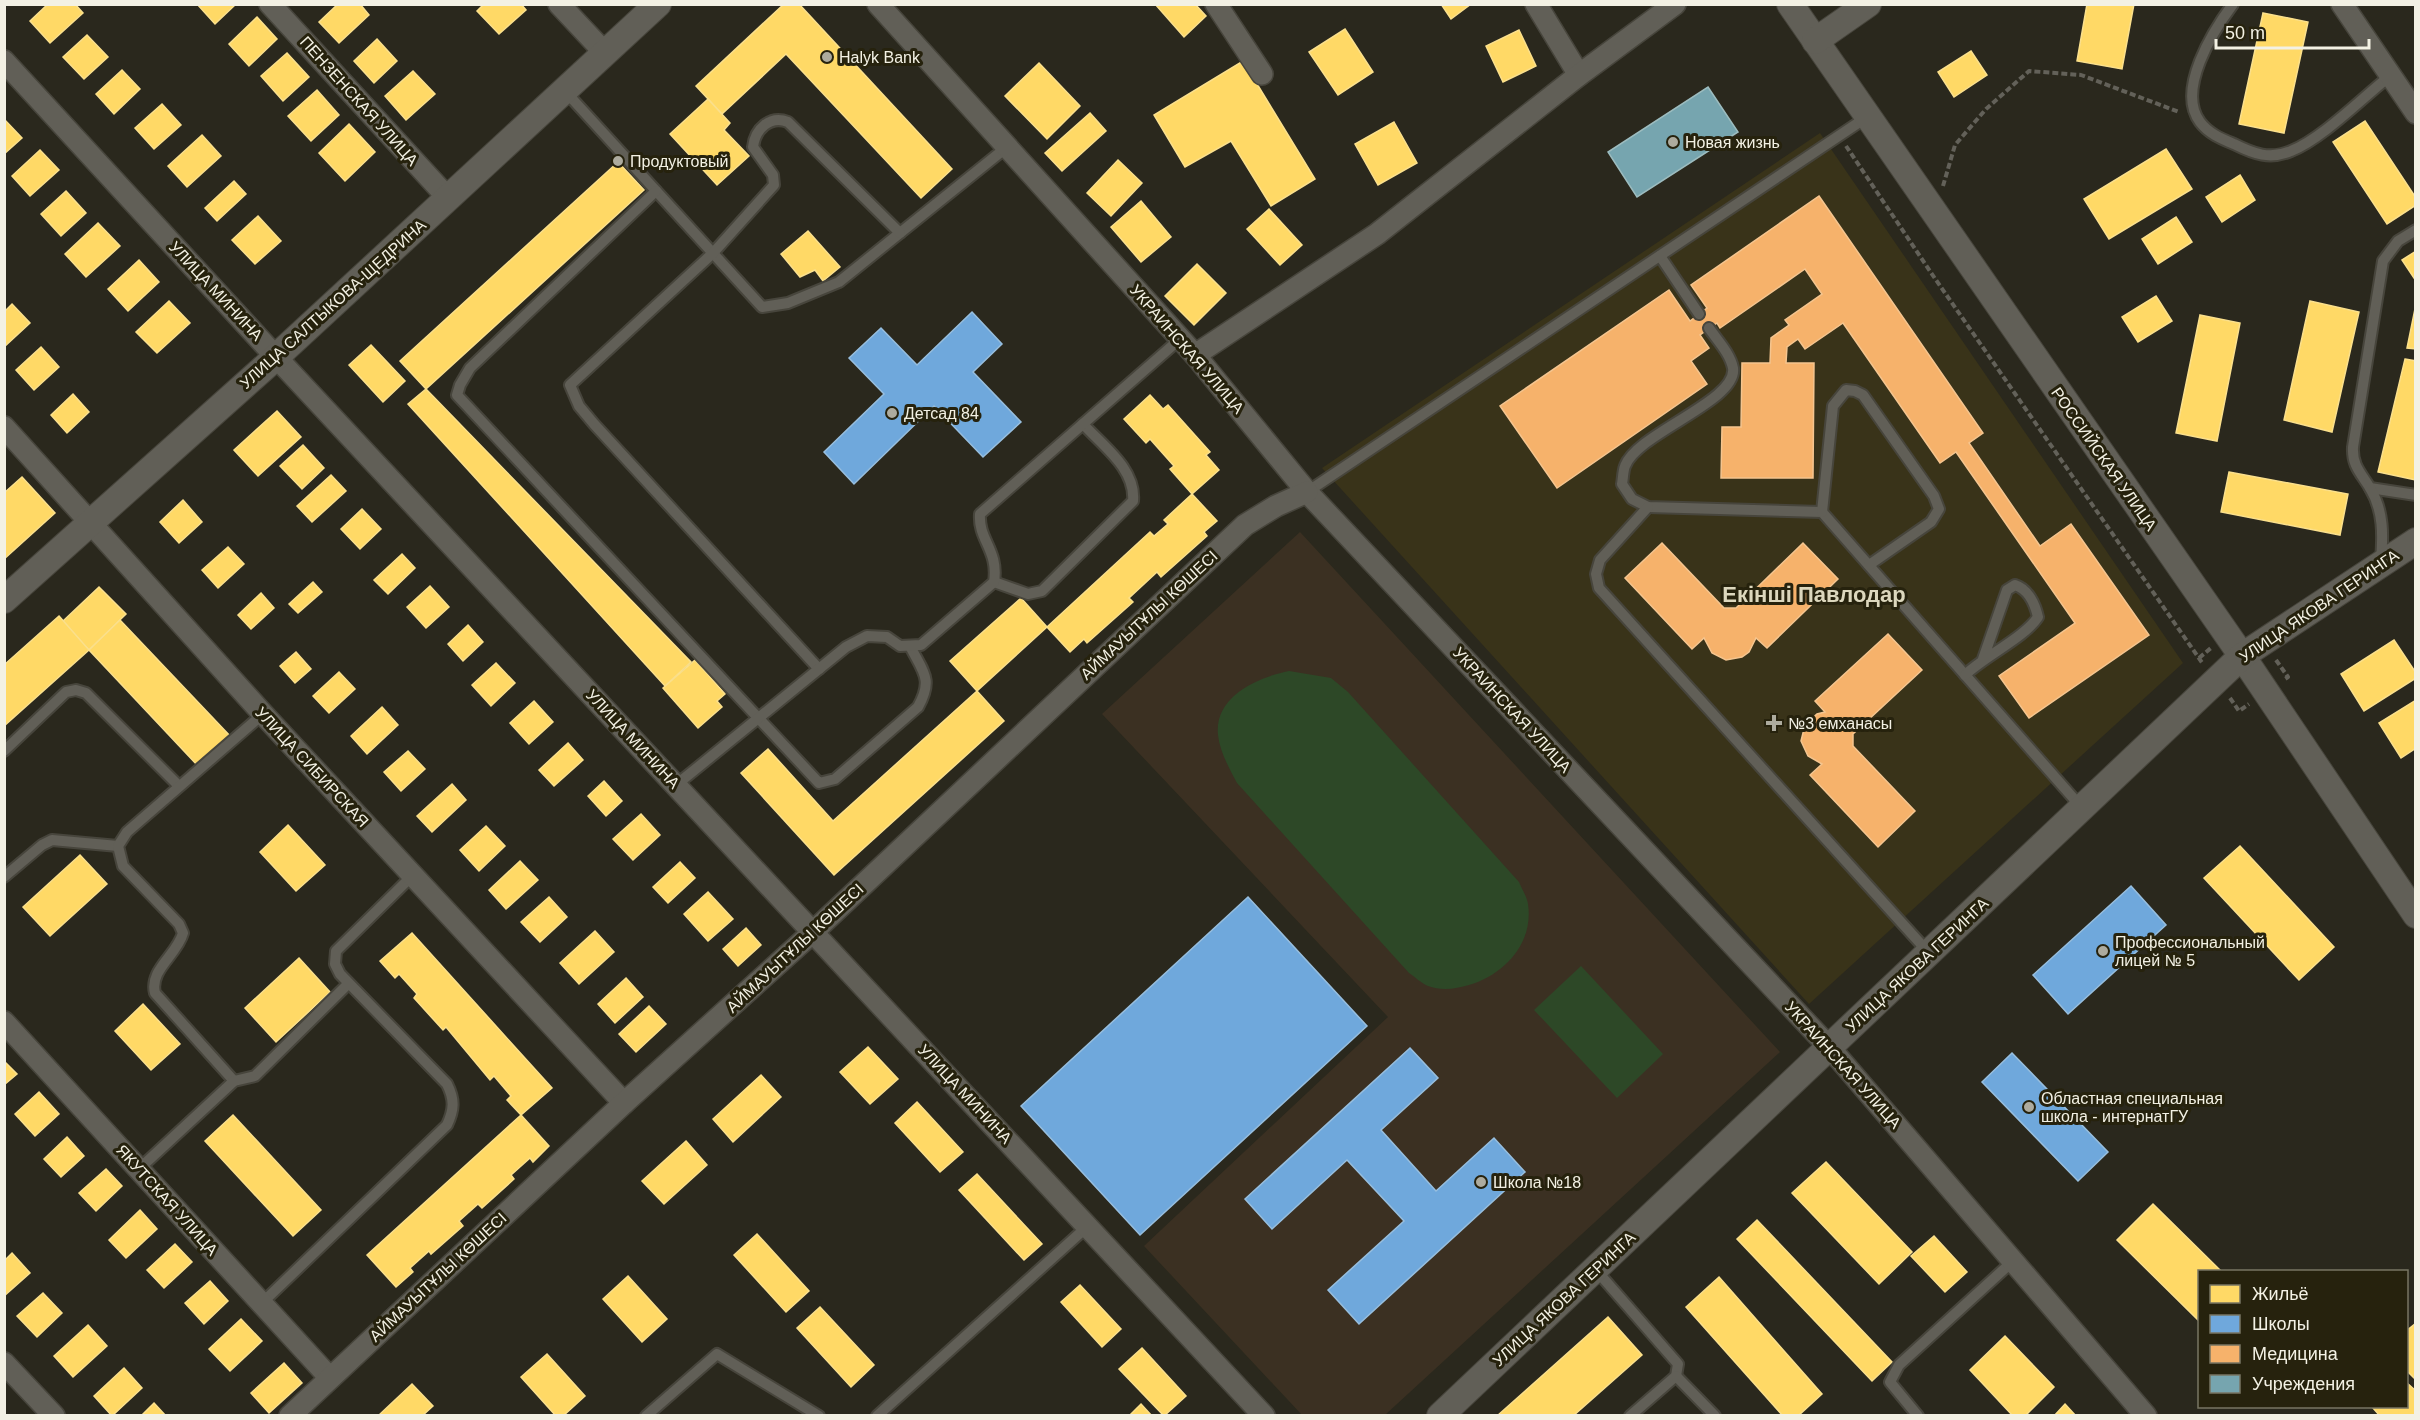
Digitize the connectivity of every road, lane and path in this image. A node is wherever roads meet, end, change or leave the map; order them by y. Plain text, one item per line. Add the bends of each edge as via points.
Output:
1 (270, 4) edge
2 (560, 4) edge
3 (658, 4) edge
4 (878, 4) edge
5 (1216, 4) edge
6 (1536, 4) edge
7 (1675, 4) edge
8 (1790, 4) edge
9 (1868, 4) edge
10 (2232, 4) edge
11 (2342, 4) edge
12 (1815, 41) junction
13 (605, 53) junction
14 (4, 61) edge
15 (1262, 74) dead end
16 (1579, 75) junction
17 (2390, 76) junction
18 (565, 90) junction
19 (2415, 113) edge
20 (1868, 117) junction
21 (2199, 121) junction
22 (1839, 136) junction
23 (1007, 147) junction
24 (656, 191) junction
25 (447, 198) junction
26 (1935, 215) junction
27 (2415, 230) edge
28 (900, 233) junction
29 (713, 253) junction
30 (1660, 256) junction
31 (1699, 314) dead end
32 (1709, 328) dead end
33 (1180, 339) junction
34 (1195, 355) junction
35 (276, 357) junction
36 (1083, 424) junction
37 (4, 427) edge
38 (2370, 488) junction
39 (1307, 492) junction
40 (2415, 495) edge
41 (1648, 507) junction
42 (1822, 512) junction
43 (89, 523) junction
44 (2415, 541) edge
45 (2381, 564) junction
46 (1869, 566) junction
47 (994, 582) junction
48 (4, 600) edge
49 (911, 648) junction
50 (2242, 656) junction
51 (2199, 658) dead end
52 (1983, 659) junction
53 (819, 669) junction
54 (1965, 675) junction
55 (263, 714) junction
56 (759, 718) junction
57 (4, 751) edge
58 (178, 785) junction
59 (676, 785) junction
60 (2082, 809) junction
61 (118, 846) junction
62 (412, 876) junction
63 (4, 877) edge
64 (2415, 915) edge
65 (813, 932) junction
66 (1929, 953) junction
67 (348, 984) junction
68 (4, 1022) edge
69 (1830, 1048) junction
70 (234, 1081) junction
71 (624, 1103) junction
72 (139, 1169) junction
73 (1089, 1225) junction
74 (2013, 1261) junction
75 (1595, 1269) junction
76 (262, 1303) junction
77 (4, 1363) edge
78 (1676, 1376) junction
79 (330, 1378) junction
80 (54, 1416) edge
81 (290, 1416) edge
82 (646, 1416) edge
83 (819, 1416) edge
84 (877, 1416) edge
85 (1264, 1416) edge
86 (1440, 1416) edge
87 (1630, 1416) edge
88 (1715, 1416) edge
89 (1918, 1416) edge
90 (2146, 1416) edge

1 - 25 street, ПЕНЗЕНСКАЯ УЛИЦА
2 - 13 street
3 - 13 street, УЛИЦА САЛТЫКОВА-ЩЕДРИНА
4 - 23 street, УКРАИНСКАЯ УЛИЦА
5 - 15 street
6 - 16 street
7 - 16 street
8 - 12 street, РОССИЙСКАЯ УЛИЦА
9 - 12 street
10 - 21 lane via 2198,63 2192,99
11 - 17 street
12 - 20 street, РОССИЙСКАЯ УЛИЦА
13 - 18 street, УЛИЦА САЛТЫКОВА-ЩЕДРИНА
14 - 35 street, УЛИЦА МИНИНА
16 - 34 street via 1377,234
17 - 19 street
17 - 21 lane via 2291,152 2259,156 2211,134
18 - 24 lane
18 - 25 street, УЛИЦА САЛТЫКОВА-ЩЕДРИНА
20 - 22 lane
20 - 26 street, РОССИЙСКАЯ УЛИЦА
21 - 26 path via 2081,75 2029,71 1986,109 1954,145
22 - 30 lane
22 - 51 path
23 - 28 lane
23 - 33 street, УКРАИНСКАЯ УЛИЦА
24 - 29 lane
24 - 56 lane via 470,368 457,395
25 - 35 street, УЛИЦА САЛТЫКОВА-ЩЕДРИНА
26 - 50 street, РОССИЙСКАЯ УЛИЦА
27 - 38 lane via 2398,241 2383,261 2352,458
28 - 29 lane via 839,282 788,303 762,307
28 - 29 lane via 788,122 779,118 768,120 754,139 753,147 773,175 774,185
29 - 53 lane via 570,385 594,424
30 - 31 lane
30 - 39 lane
32 - 41 lane via 1728,356 1733,369 1731,381 1643,445 1625,465 1622,484 1632,499
33 - 34 street, УКРАИНСКАЯ УЛИЦА
33 - 36 lane
34 - 39 street, УКРАИНСКАЯ УЛИЦА
35 - 43 street, УЛИЦА САЛТЫКОВА-ЩЕДРИНА
35 - 59 street, УЛИЦА МИНИНА
36 - 47 lane via 980,514 979,525 997,565
36 - 47 lane via 1130,475 1135,489 1133,501 1042,591 1028,594
37 - 43 street, УЛИЦА СИБИРСКАЯ
38 - 40 lane
38 - 45 lane via 2382,520
39 - 65 street, АЙМАУЫТҰЛЫ КӨШЕСІ via 1245,525
39 - 69 street, УКРАИНСКАЯ УЛИЦА
41 - 42 lane
41 - 66 lane via 1600,560 1596,574 1599,588
42 - 46 lane
42 - 46 lane via 1833,406 1846,390 1855,391 1863,395 1934,496 1939,509 1930,522
43 - 48 street, УЛИЦА САЛТЫКОВА-ЩЕДРИНА
43 - 55 street, УЛИЦА СИБИРСКАЯ
44 - 45 street, УЛИЦА ЯКОВА ГЕРИНГА
45 - 50 street, УЛИЦА ЯКОВА ГЕРИНГА
46 - 54 lane
47 - 49 lane via 921,645
49 - 53 lane via 886,638 867,636
49 - 56 lane via 927,680 926,693 918,707 835,779 819,783
50 - 60 street, УЛИЦА ЯКОВА ГЕРИНГА
50 - 64 street, РОССИЙСКАЯ УЛИЦА
52 - 52 lane via 2032,626 2038,617 2023,587 2015,585 2007,590
52 - 54 lane
53 - 56 lane
54 - 60 lane
55 - 58 lane
55 - 62 street, УЛИЦА СИБИРСКАЯ
56 - 59 lane
57 - 58 lane via 66,693 76,690 86,693
58 - 61 lane via 127,832
59 - 65 street, УЛИЦА МИНИНА
60 - 66 street, УЛИЦА ЯКОВА ГЕРИНГА
61 - 63 lane via 52,840
61 - 70 lane via 123,866 179,924 183,933 181,942 155,977 156,993
62 - 67 lane via 336,951 335,964
62 - 71 street, УЛИЦА СИБИРСКАЯ
65 - 71 street, АЙМАУЫТҰЛЫ КӨШЕСІ
65 - 73 street, УЛИЦА МИНИНА
66 - 69 street, УЛИЦА ЯКОВА ГЕРИНГА
67 - 70 lane via 255,1076
67 - 76 lane via 447,1084 453,1096 453,1111 447,1125
68 - 72 street, ЯКУТСКАЯ УЛИЦА
69 - 74 street, УКРАИНСКАЯ УЛИЦА
69 - 75 street, УЛИЦА ЯКОВА ГЕРИНГА
70 - 72 lane
71 - 79 street, АЙМАУЫТҰЛЫ КӨШЕСІ
72 - 76 street, ЯКУТСКАЯ УЛИЦА
73 - 84 lane
73 - 85 street, УЛИЦА МИНИНА
74 - 89 lane via 1899,1365 1890,1382
74 - 90 street, УКРАИНСКАЯ УЛИЦА
75 - 78 lane via 1678,1365
75 - 86 street, УЛИЦА ЯКОВА ГЕРИНГА
76 - 79 street, ЯКУТСКАЯ УЛИЦА
77 - 80 street
78 - 87 lane
78 - 88 lane
79 - 81 street, АЙМАУЫТҰЛЫ КӨШЕСІ
82 - 83 lane via 717,1354

